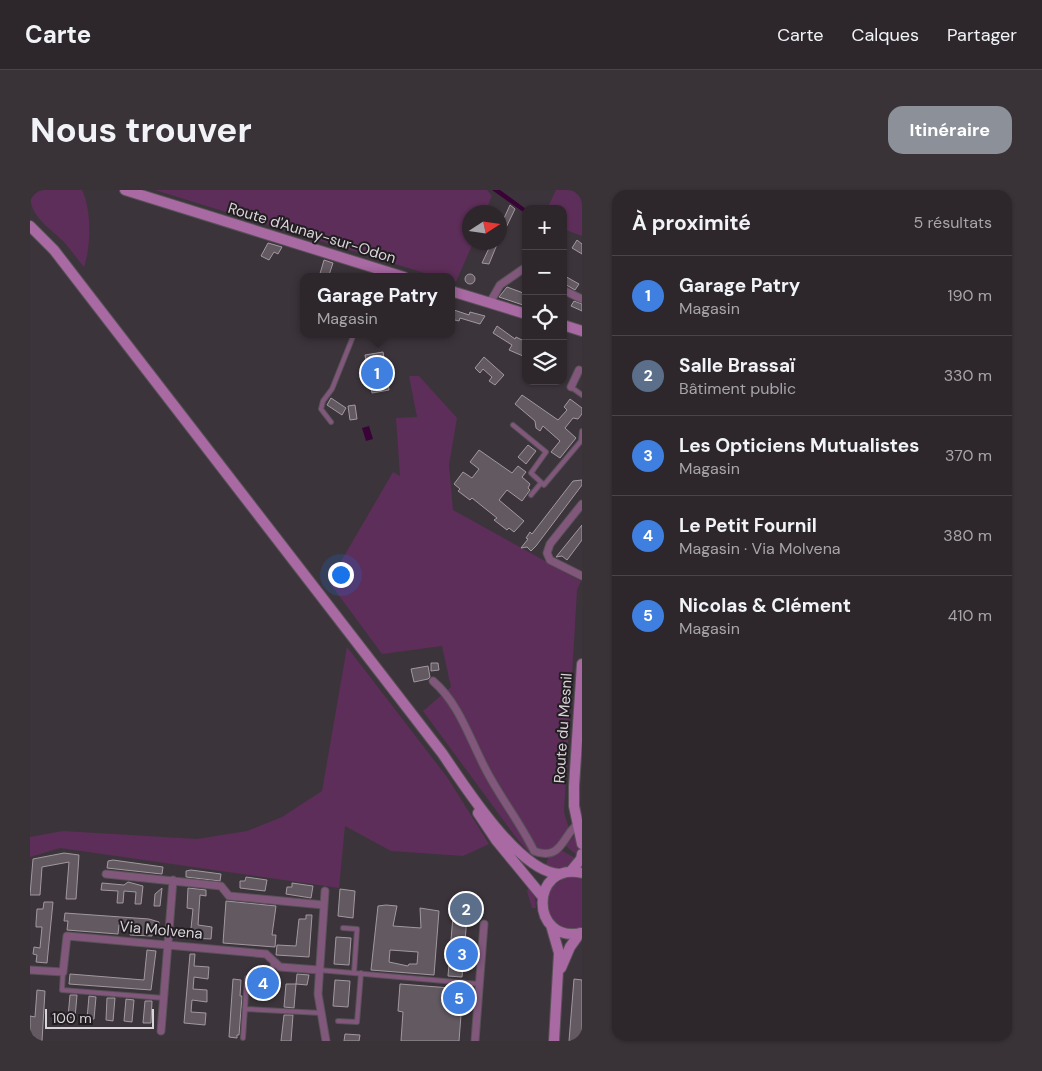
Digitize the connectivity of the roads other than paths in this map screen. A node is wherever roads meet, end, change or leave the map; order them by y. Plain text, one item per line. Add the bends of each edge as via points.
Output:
1 (125, 190) edge
2 (30, 226) edge
3 (522, 270) edge
4 (383, 273) edge
5 (455, 292) edge
6 (567, 292) edge
7 (582, 299) edge
8 (488, 302) junction
9 (522, 313) edge
10 (567, 327) edge
11 (582, 331) edge
12 (352, 338) edge
13 (582, 362) edge
14 (580, 372) edge
15 (571, 387) joint
16 (582, 396) edge
17 (331, 422) dead end
18 (513, 425) dead end
19 (582, 431) edge
20 (541, 483) junction
21 (531, 495) dead end
22 (582, 504) edge
23 (582, 576) edge
24 (582, 664) edge
25 (433, 681) dead end
26 (471, 796) junction
27 (580, 822) edge
28 (582, 844) edge
29 (582, 854) edge
30 (571, 871) junction
31 (582, 872) edge
32 (106, 874) dead end
33 (560, 874) junction
34 (173, 880) junction
35 (325, 891) dead end
36 (542, 896) junction
37 (324, 905) junction
38 (484, 924) dead end
39 (551, 925) junction
40 (342, 928) dead end
41 (581, 933) edge
42 (168, 944) junction
43 (273, 961) junction
44 (30, 970) edge
45 (319, 970) junction
46 (64, 972) junction
47 (354, 973) junction
48 (361, 973) junction
49 (479, 984) junction
50 (557, 994) junction
51 (164, 998) junction
52 (245, 1009) junction
53 (321, 1013) junction
54 (338, 1021) dead end
55 (161, 1031) dead end
56 (243, 1038) dead end
57 (326, 1041) edge
58 (475, 1041) edge
59 (554, 1041) edge

1 - 4 main road, Route d'Aunay-sur-Odon
2 - 26 main road via 54,250 107,318 442,752
3 - 8 street via 500,285
5 - 8 main road
6 - 7 street
8 - 9 main road
10 - 11 main road
12 - 17 lane via 332,389 323,401 321,409
13 - 14 street
14 - 15 street
15 - 16 lane
18 - 20 lane via 546,452 531,474
19 - 20 lane via 581,440 544,485
20 - 21 lane
22 - 23 street via 548,546 547,553 550,560
24 - 27 main road, Route du Mesnil via 574,795
25 - 27 street via 452,703 490,778 534,851 548,853 561,847
26 - 33 main road via 529,861 545,872
26 - 36 main road via 488,828
27 - 28 main road, Route du Mesnil
29 - 30 main road
30 - 31 main road
30 - 33 main road
32 - 34 street
33 - 36 main road via 549,883
34 - 37 street via 221,886 229,896
34 - 42 street
35 - 37 street
36 - 39 main road via 544,915
37 - 45 street
38 - 49 street
39 - 41 main road via 565,933
39 - 50 main road via 559,953
40 - 47 lane via 357,929
41 - 50 main road via 562,964
42 - 43 street, Via Molvena via 266,954
42 - 46 street, Via Molvena via 67,936
42 - 51 street
43 - 45 street, Via Molvena via 280,967
43 - 52 lane via 272,979 247,978
44 - 46 street
45 - 47 lane
45 - 53 street
46 - 51 lane via 62,990
47 - 48 lane
48 - 49 lane
48 - 54 lane via 357,1022
49 - 58 street
50 - 59 main road
51 - 55 street
52 - 53 lane
52 - 56 lane
53 - 57 street

